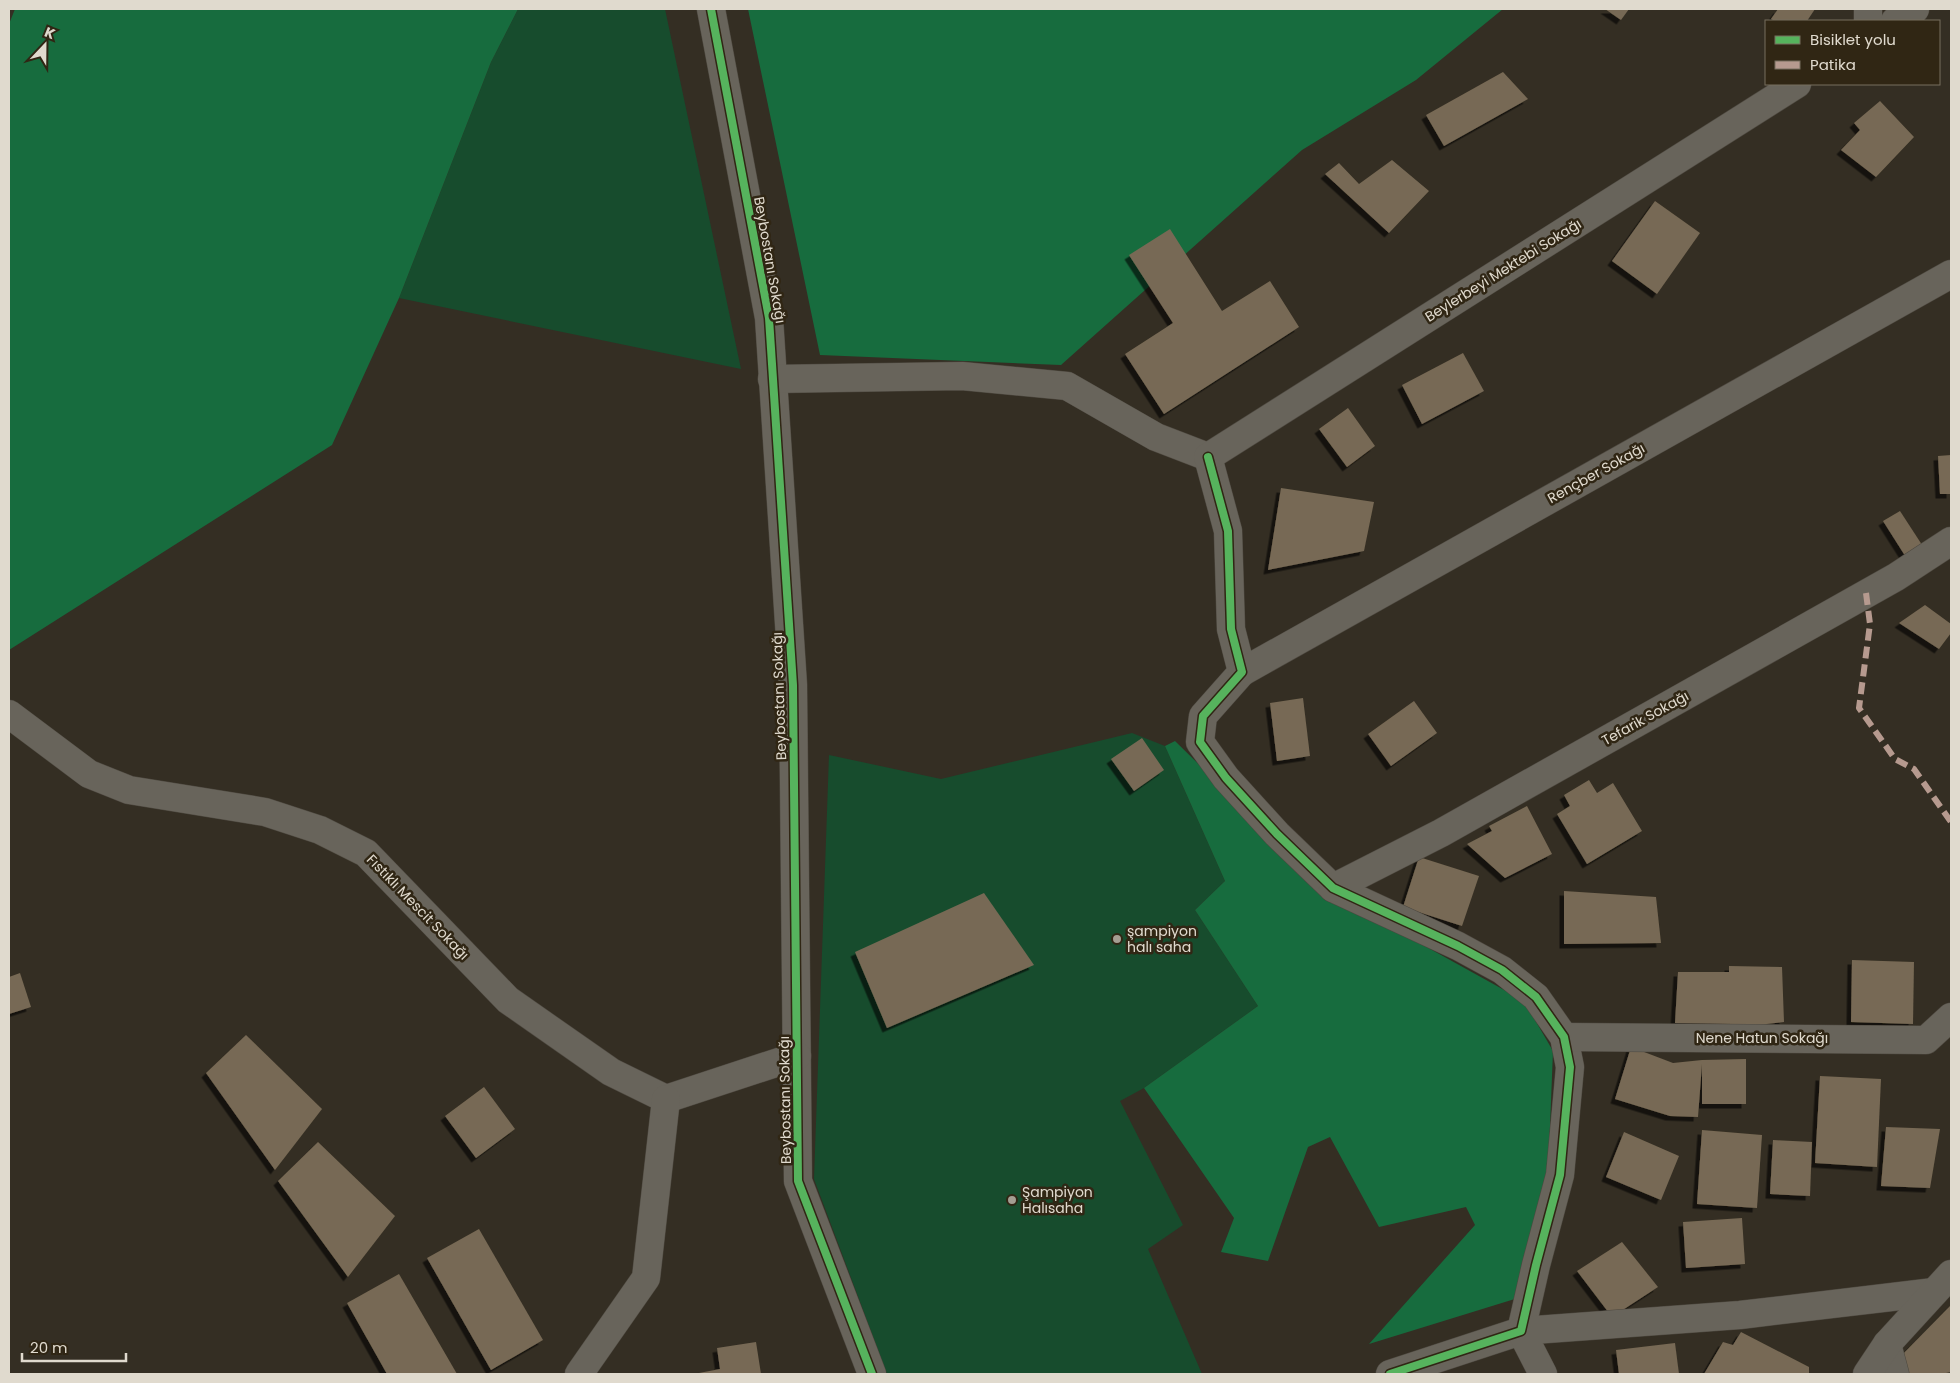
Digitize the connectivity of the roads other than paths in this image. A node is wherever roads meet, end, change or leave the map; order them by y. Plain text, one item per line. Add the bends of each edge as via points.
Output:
1 (710, 9) edge
2 (1915, 9) edge
3 (1898, 20) edge
4 (1795, 85) edge
5 (1951, 274) edge
6 (772, 379) junction
7 (1208, 457) junction
8 (1951, 541) edge
9 (1242, 672) junction
10 (9, 714) edge
11 (1333, 888) junction
12 (1951, 1018) edge
13 (1564, 1037) junction
14 (797, 1056) junction
15 (666, 1099) junction
16 (1943, 1283) edge
17 (1521, 1331) junction
18 (1887, 1344) junction
19 (579, 1374) edge
20 (872, 1374) edge
21 (1390, 1374) edge
22 (1543, 1374) edge
23 (1867, 1374) edge
24 (1895, 1374) edge

1 - 6 street, Beybostanı Sokağı via 768,318
2 - 3 street
4 - 7 street, Beylerbeyi Mektebi Sokağı
5 - 9 street, Rençber Sokağı
6 - 7 street via 962,376 1067,386 1156,437
6 - 14 street, Beybostanı Sokağı via 793,685
7 - 9 street via 1228,531 1231,629
8 - 11 street, Tefarik Sokağı via 1896,577 1441,833
9 - 11 street, Rençber Sokağı via 1204,716 1200,742 1232,785
10 - 15 street, Fıstıklı Mescit Sokağı via 89,774 129,790 265,812 320,830 366,853 508,1000 611,1072
11 - 13 street, Rençber Sokağı via 1502,970 1536,997
12 - 13 street, Nene Hatun Sokağı via 1926,1040
13 - 17 street via 1570,1067 1560,1174
14 - 15 street
14 - 20 street, Beybostanı Sokağı via 798,1181
15 - 19 street via 646,1278
16 - 17 street via 1740,1315
16 - 18 street
17 - 21 street
17 - 22 street
18 - 23 street
18 - 24 street

